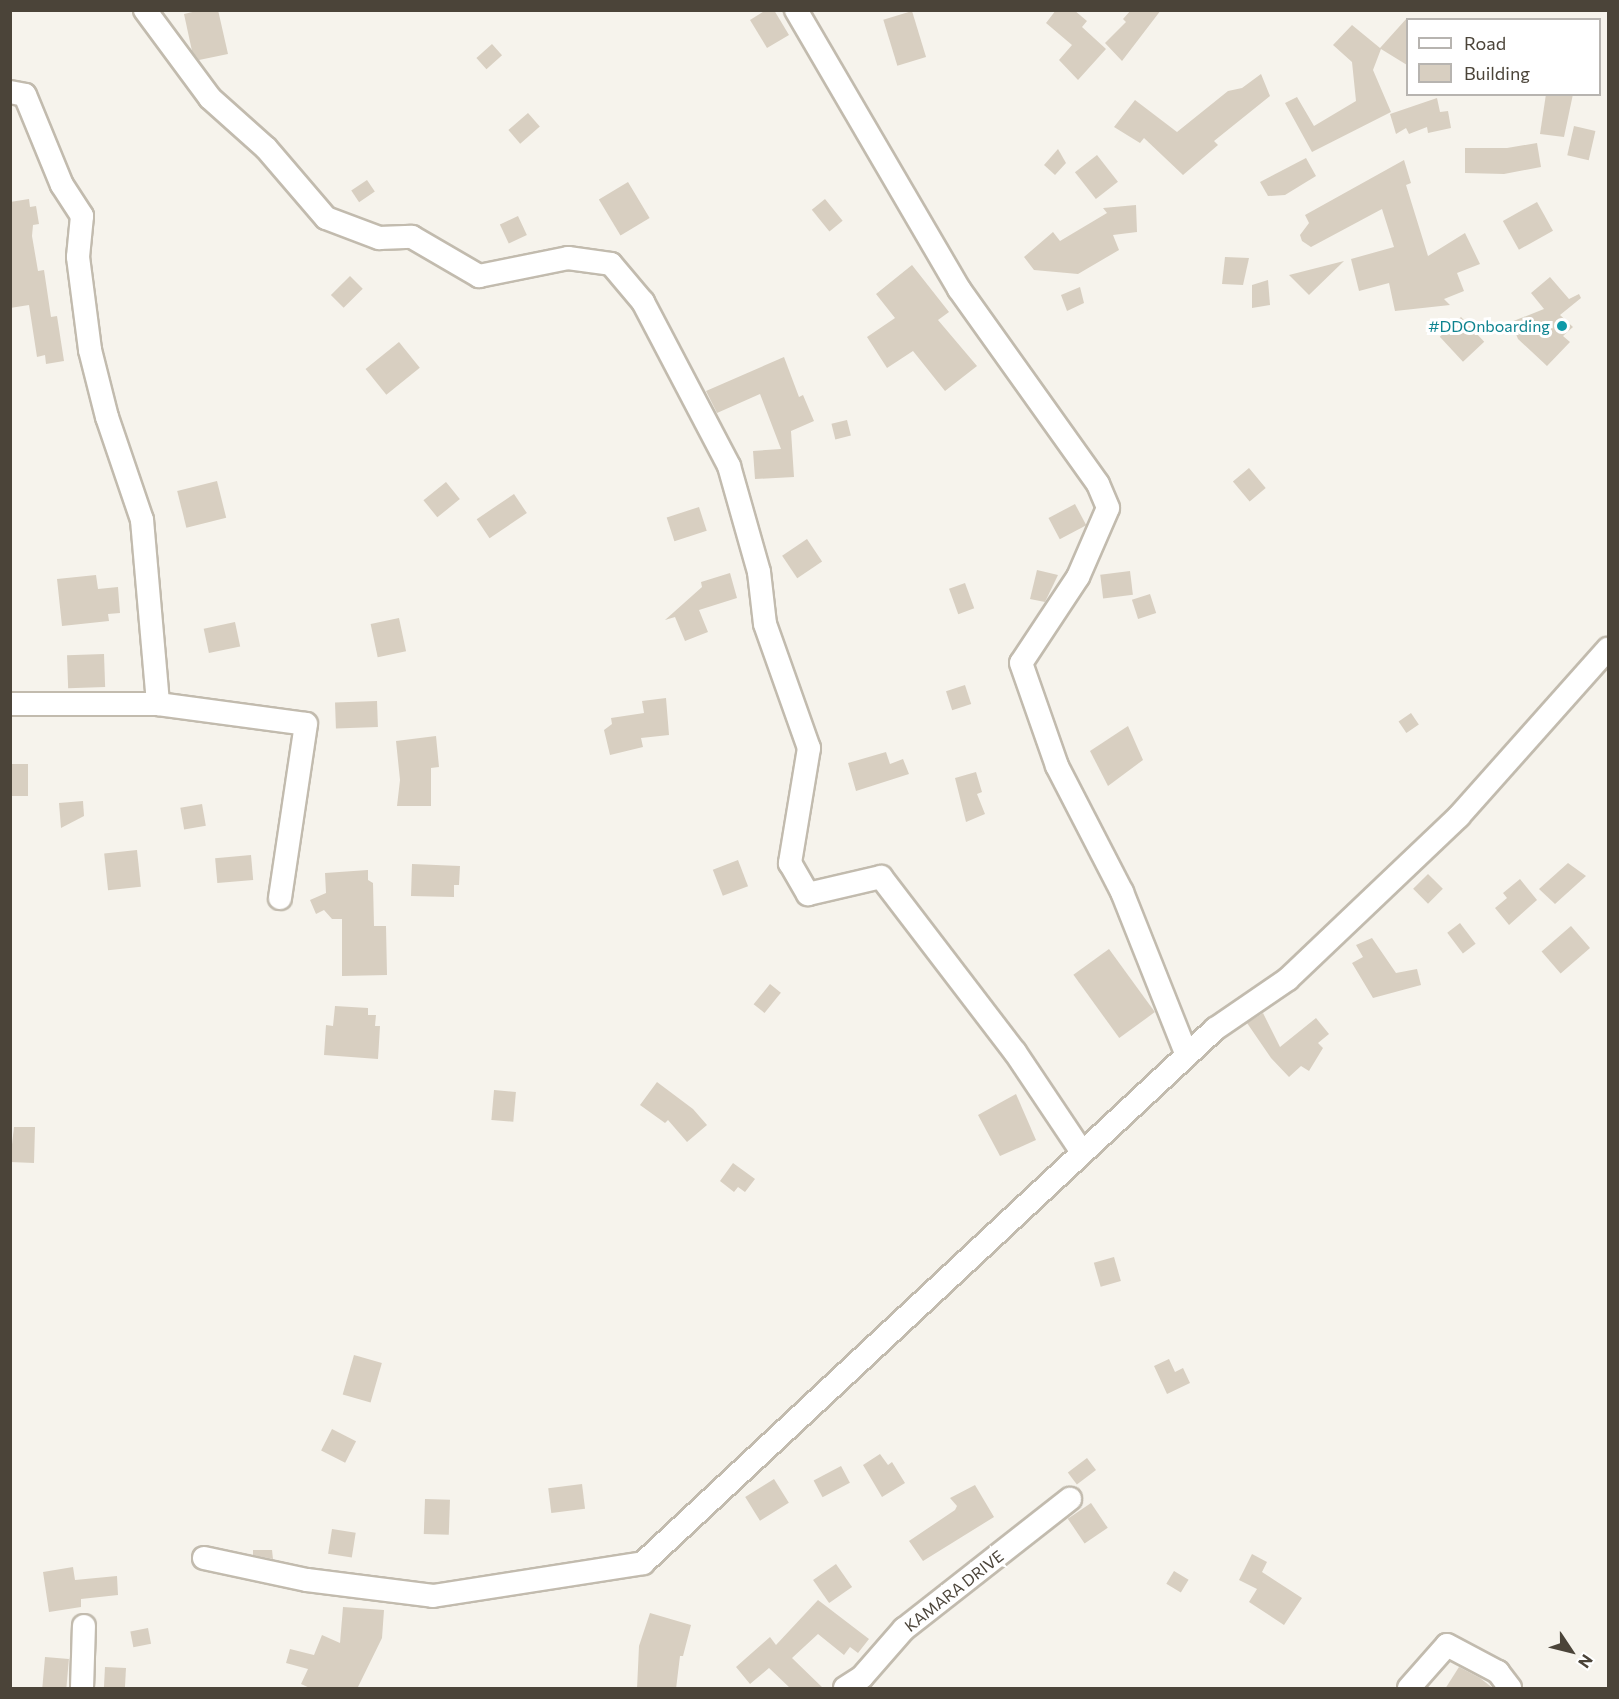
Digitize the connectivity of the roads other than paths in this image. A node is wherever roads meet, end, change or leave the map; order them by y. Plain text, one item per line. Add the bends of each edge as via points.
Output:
1 (145, 10) edge
2 (796, 10) edge
3 (10, 92) edge
4 (1608, 650) edge
5 (10, 704) edge
6 (158, 704) junction
7 (280, 898) dead end
8 (1187, 1055) junction
9 (1082, 1152) junction
10 (1070, 1499) dead end
11 (204, 1558) dead end
12 (84, 1626) dead end
13 (82, 1689) edge
14 (845, 1689) edge
15 (1409, 1689) edge
16 (1510, 1689) edge

1 - 9 street via 210,98 266,148 326,218 379,238 412,237 479,276 568,258 611,264 643,302 729,466 759,572 765,624 809,748 790,864 808,894 881,877 1016,1052
2 - 8 street via 959,289 1098,484 1108,508 1078,577 1021,663 1057,766 1122,892
3 - 6 street via 25,94 62,185 82,216 78,257 90,350 107,417 142,520
4 - 8 street via 1459,816 1288,978 1215,1029
5 - 6 street
6 - 7 street via 306,724
8 - 9 street
9 - 11 street via 643,1563 433,1596 307,1580
10 - 14 street, KAMARA DRIVE via 904,1629 862,1677
12 - 13 street
15 - 16 street via 1447,1645 1498,1672

